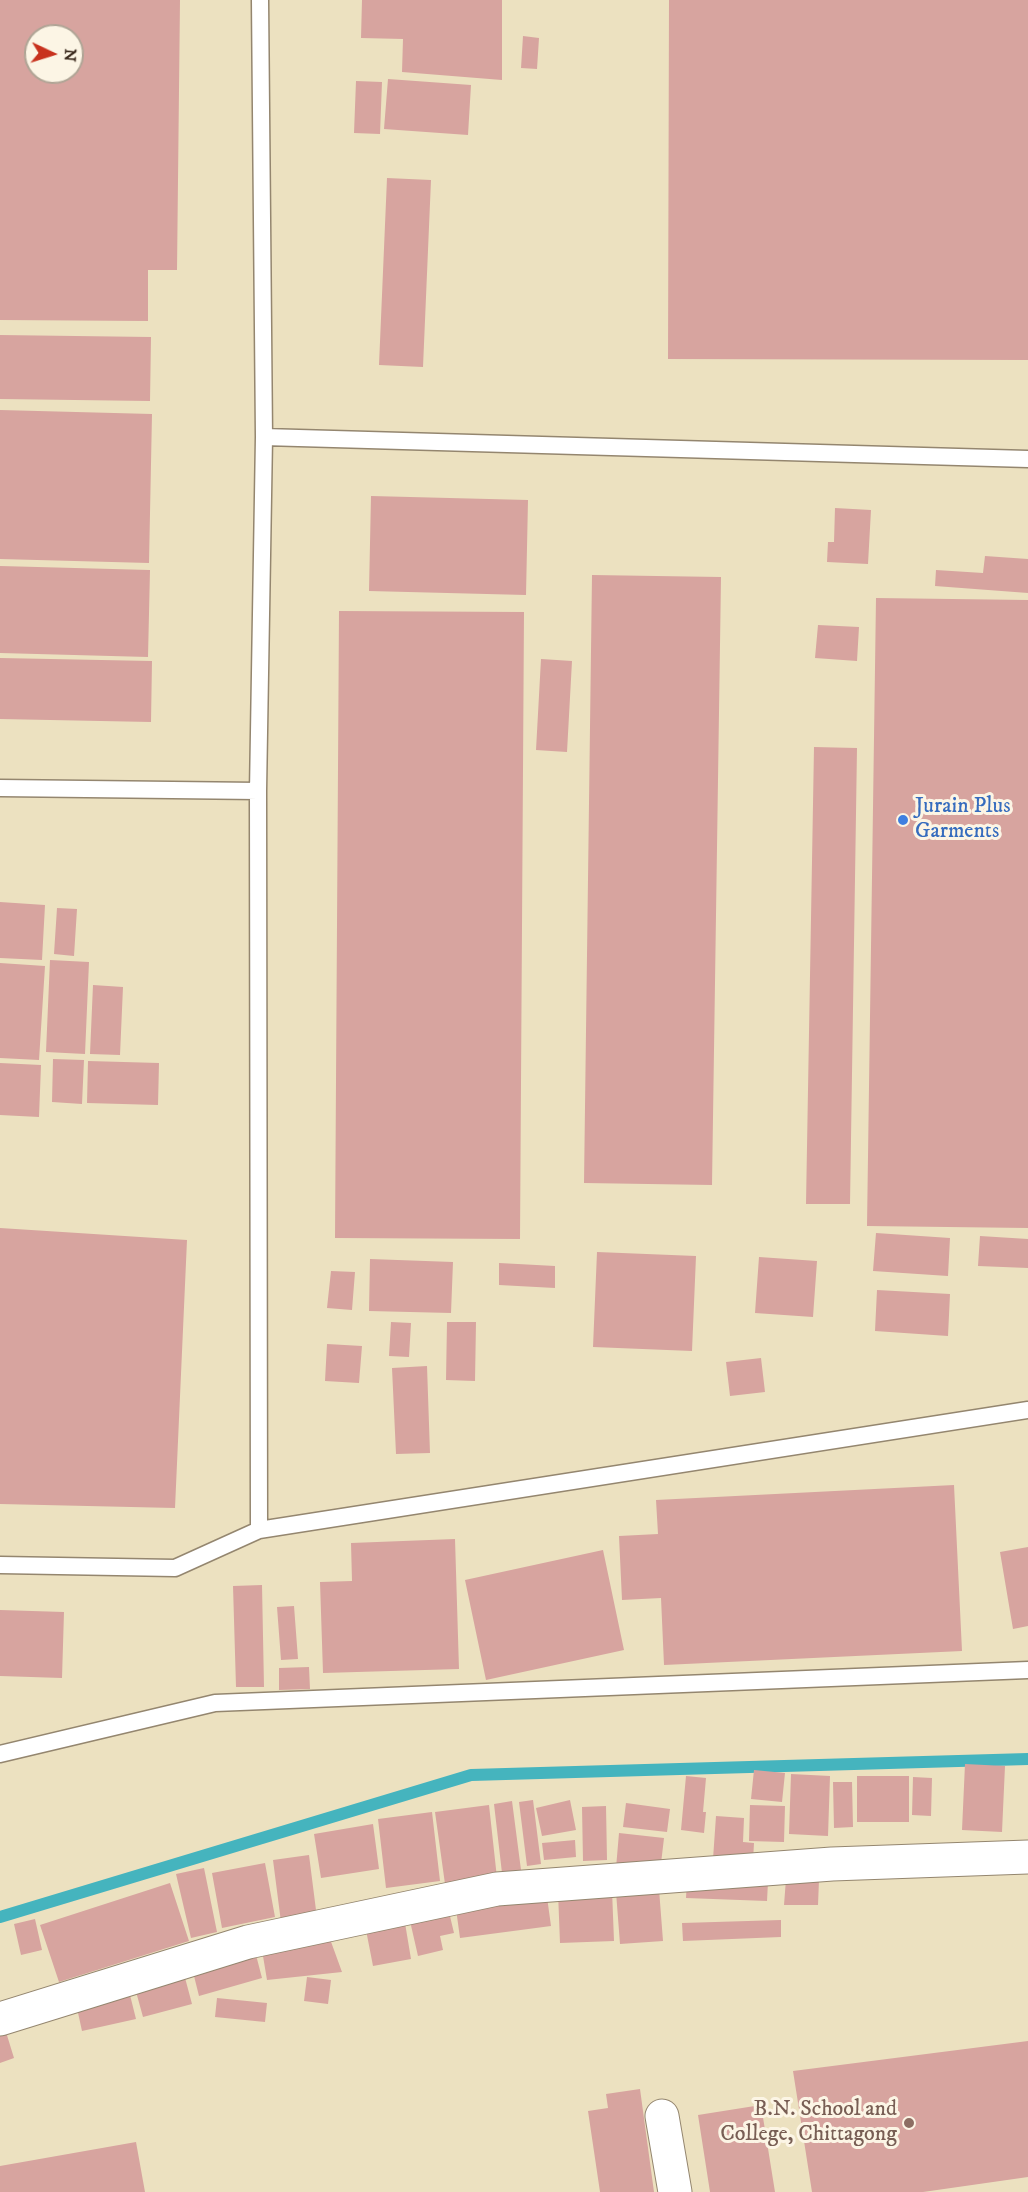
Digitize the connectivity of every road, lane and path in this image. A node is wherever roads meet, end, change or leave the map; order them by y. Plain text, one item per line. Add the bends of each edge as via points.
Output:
1 (260, 0) edge
2 (264, 437) junction
3 (1028, 459) edge
4 (0, 788) edge
5 (258, 791) junction
6 (1028, 1410) edge
7 (259, 1530) junction
8 (0, 1565) edge
9 (1028, 1670) edge
10 (0, 1754) edge
11 (1028, 1857) edge
12 (0, 2019) edge
13 (662, 2116) dead end
14 (675, 2192) edge

1 - 2 lane
2 - 3 lane
2 - 5 lane
4 - 5 lane
5 - 7 lane
6 - 7 lane
7 - 8 lane via 175,1568
9 - 10 lane via 215,1703
11 - 12 street via 832,1864 497,1889 248,1942
13 - 14 street

